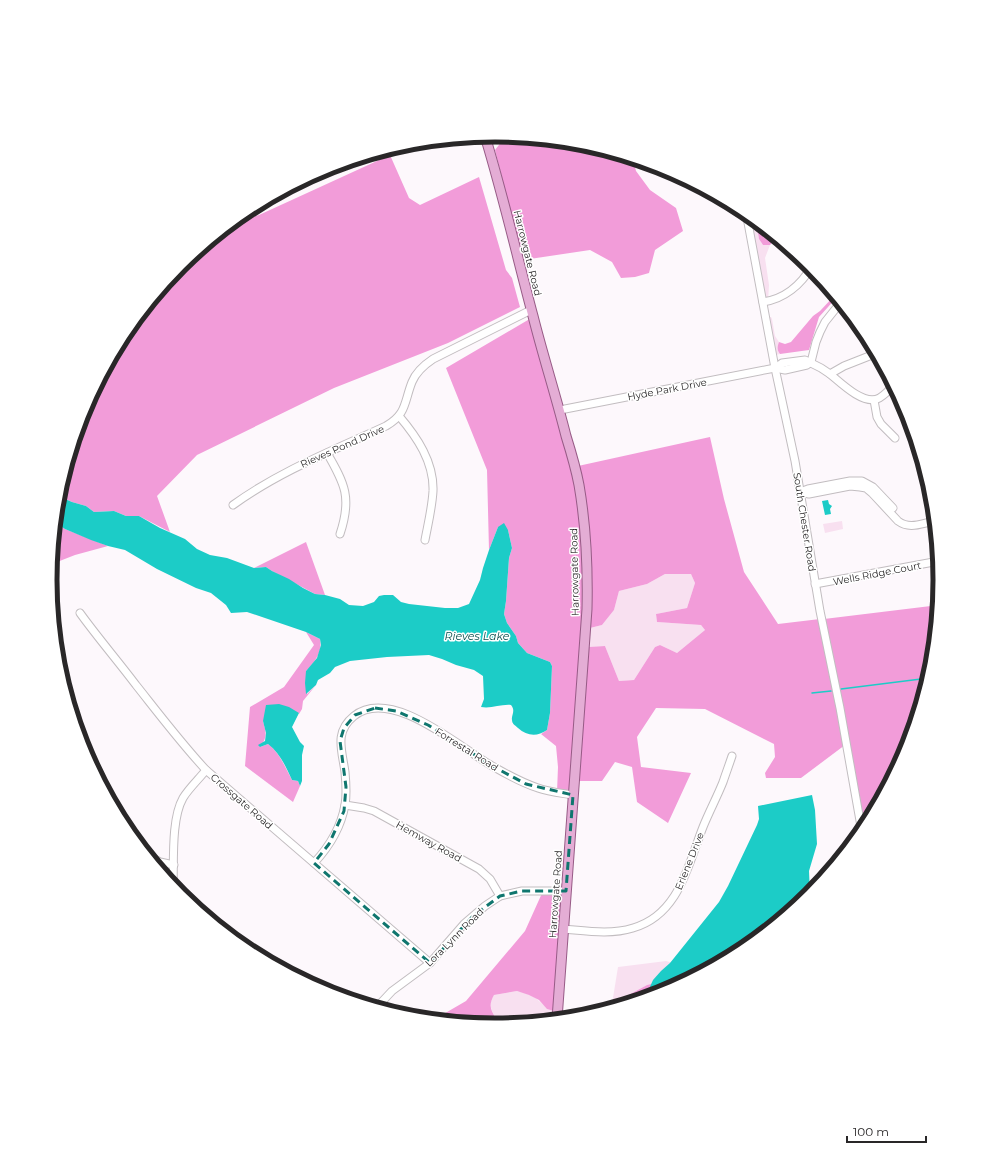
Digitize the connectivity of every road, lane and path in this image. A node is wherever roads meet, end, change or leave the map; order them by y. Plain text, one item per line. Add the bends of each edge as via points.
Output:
1 (486, 142) edge
2 (748, 222) edge
3 (808, 273) edge
4 (763, 302) junction
5 (838, 306) edge
6 (531, 310) junction
7 (871, 355) edge
8 (811, 362) junction
9 (775, 368) junction
10 (830, 374) junction
11 (890, 389) edge
12 (874, 400) junction
13 (560, 410) junction
14 (399, 416) junction
15 (895, 438) dead end
16 (327, 453) junction
17 (800, 492) junction
18 (233, 504) dead end
19 (930, 521) edge
20 (340, 534) dead end
21 (425, 540) dead end
22 (933, 562) edge
23 (815, 584) junction
24 (80, 613) dead end
25 (732, 756) dead end
26 (206, 770) junction
27 (573, 794) junction
28 (345, 805) junction
29 (860, 823) edge
30 (160, 862) edge
31 (314, 863) junction
32 (174, 865) junction
33 (173, 877) edge
34 (566, 891) junction
35 (500, 896) junction
36 (564, 929) junction
37 (430, 963) junction
38 (380, 1003) edge
39 (557, 1014) edge

1 - 6 main road, Harrowgate Road
2 - 4 street, South Chester Road
3 - 4 street via 788,292
4 - 9 street, South Chester Road
5 - 8 street via 820,332
6 - 13 main road, Harrowgate Road
6 - 14 street via 426,363 412,382
7 - 10 street
8 - 9 street, Hyde Park Drive via 805,360 782,363
8 - 10 street
9 - 13 street, Hyde Park Drive
9 - 17 street, South Chester Road
10 - 12 street via 857,396
11 - 12 street via 882,397
12 - 15 street via 877,417
13 - 27 main road, Harrowgate Road via 579,484 586,548 587,609
14 - 16 street, Rieves Pond Drive via 392,423
14 - 21 street via 422,447 431,470 433,490
16 - 18 street, Rieves Pond Drive via 289,470
16 - 20 street via 346,494 345,519
17 - 19 street via 808,488 862,481 873,487 904,520 912,523
17 - 23 street, South Chester Road
22 - 23 street, Wells Ridge Court
23 - 29 street, South Chester Road
24 - 26 street, Crossgate Road via 168,726
25 - 36 street, Erlene Drive via 681,884 663,911 644,924 624,931
26 - 31 street, Crossgate Road
26 - 32 street via 183,798 179,807
27 - 28 street, Forrestal Road via 549,791 526,784 421,722 387,708 375,708 355,715 344,728 340,741 346,788
27 - 34 main road, Harrowgate Road
28 - 31 street via 334,836
28 - 35 street, Hemway Road via 374,811 479,869 490,879
30 - 32 street
31 - 37 street, Crossgate Road
32 - 33 street
34 - 35 street, Lora Lynn Road via 522,891
34 - 36 main road, Harrowgate Road
35 - 37 street, Lora Lynn Road via 472,916
36 - 39 main road, Harrowgate Road
37 - 38 street, Lora Lynn Road via 392,991

